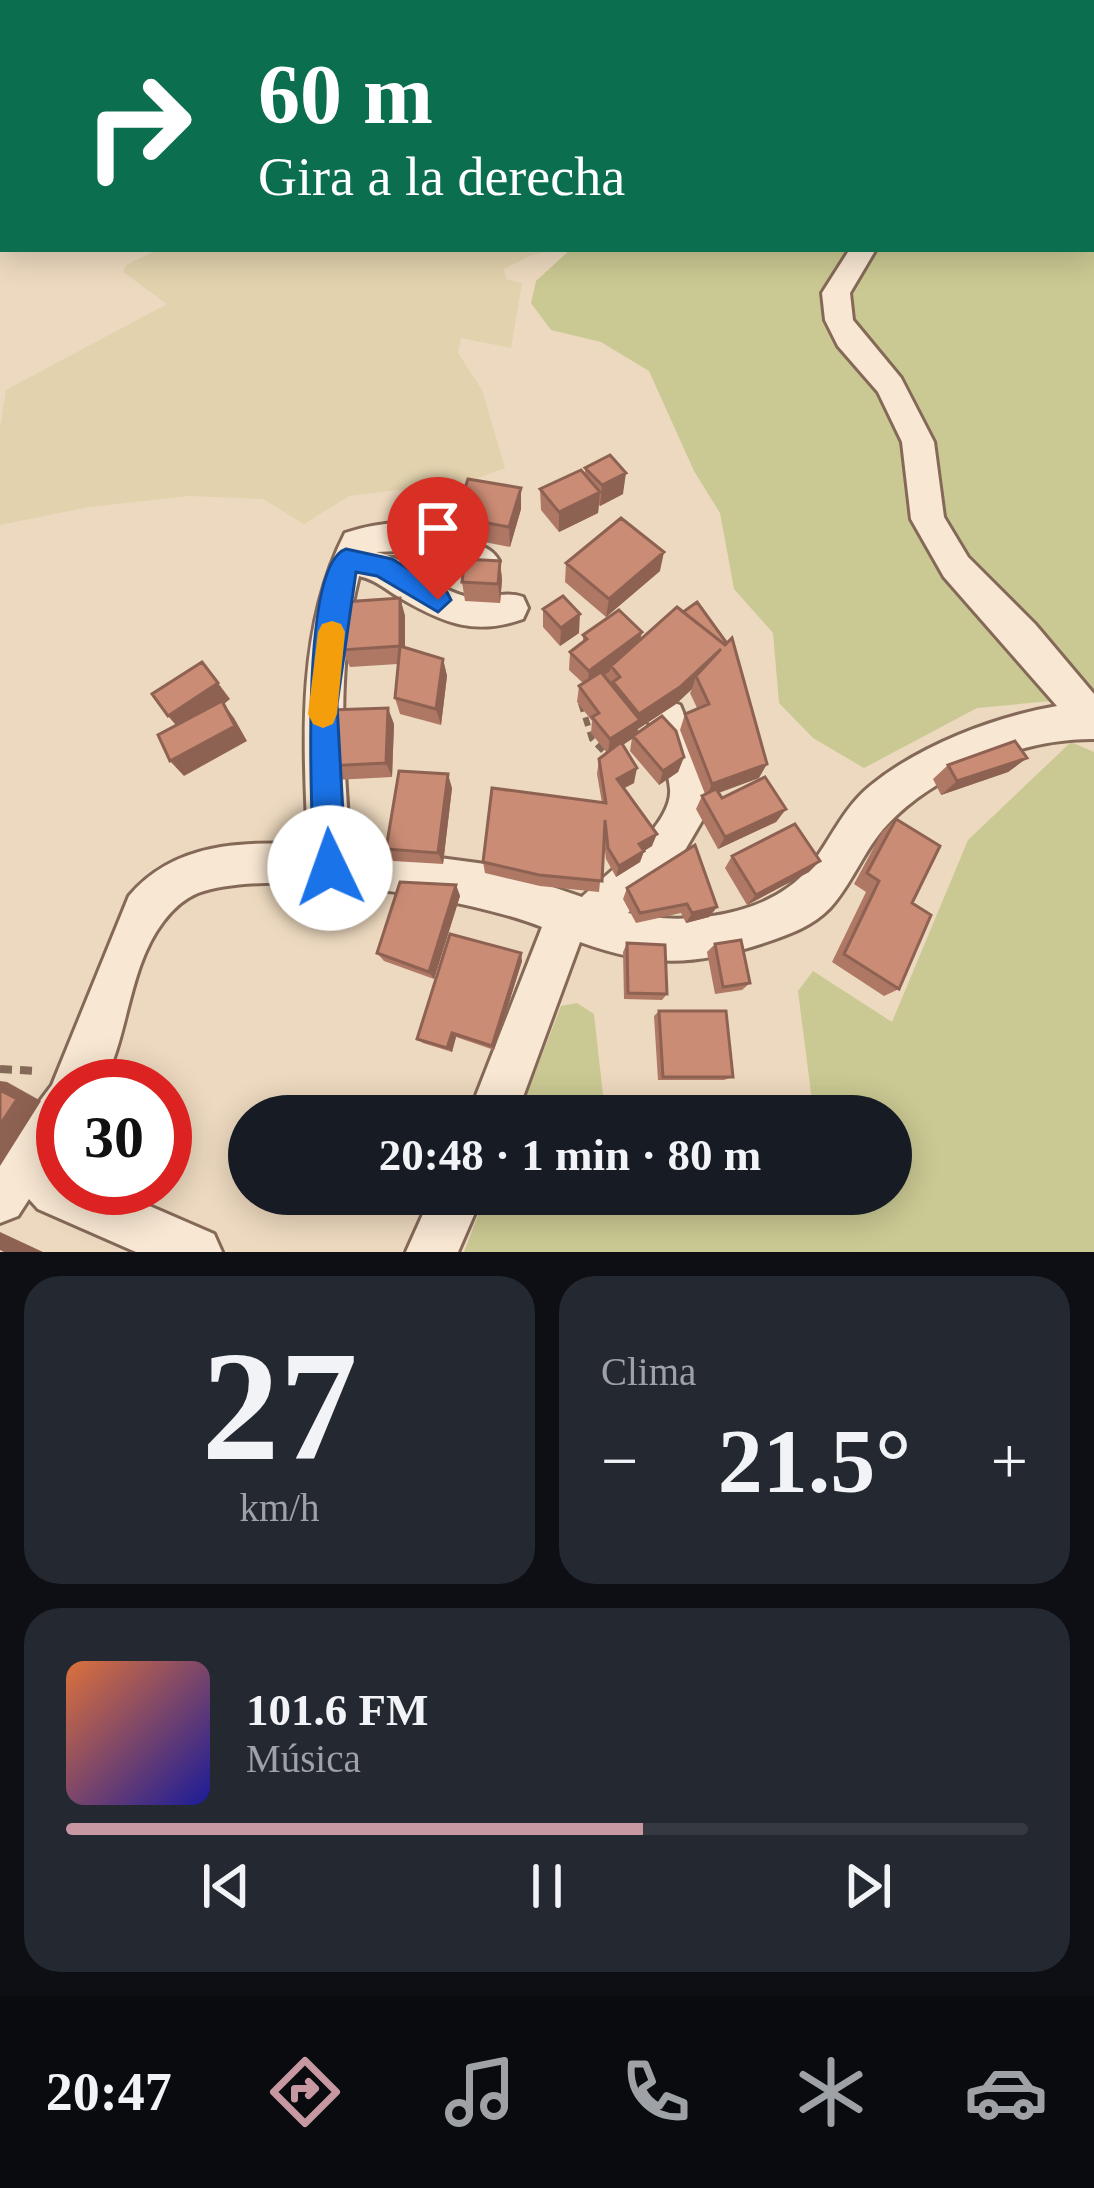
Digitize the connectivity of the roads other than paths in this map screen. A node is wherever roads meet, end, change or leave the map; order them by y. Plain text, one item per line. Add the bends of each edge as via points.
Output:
1 (861, 252) edge
2 (346, 560) junction
3 (482, 561) edge
4 (511, 608) dead end
5 (666, 717) edge
6 (1093, 720) edge
7 (330, 868) junction
8 (579, 916) junction
9 (88, 1059) edge
10 (501, 1095) edge
11 (36, 1144) edge
12 (0, 1198) edge
13 (111, 1215) edge
14 (449, 1215) edge
15 (196, 1252) edge
16 (432, 1252) edge

1 - 6 street via 836,293 839,320 890,386 918,442 928,519 956,567
2 - 3 street via 357,543 391,533 428,534
2 - 4 street via 383,567 465,614
2 - 7 street via 322,704
5 - 8 street via 691,796 686,812 663,849
6 - 8 street via 1064,719 901,785 791,913 686,941 625,934
7 - 8 street via 418,871
7 - 9 street via 226,866 187,874 159,891 135,922
8 - 10 street
11 - 12 street
13 - 15 street
14 - 16 street

